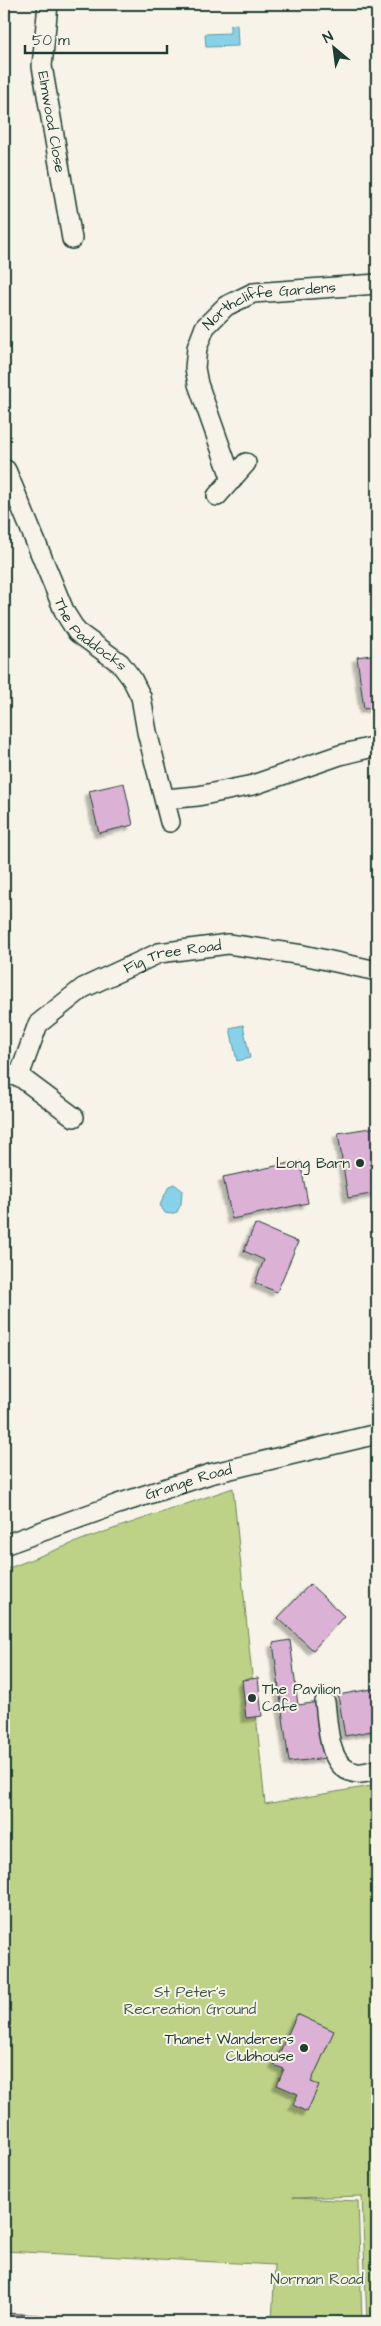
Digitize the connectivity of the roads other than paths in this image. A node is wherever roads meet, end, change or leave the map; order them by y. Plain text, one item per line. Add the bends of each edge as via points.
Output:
1 (48, 4) edge
2 (72, 238) dead end
3 (377, 284) edge
4 (246, 463) dead end
5 (11, 469) edge
6 (232, 480) junction
7 (217, 496) dead end
8 (377, 746) edge
9 (165, 799) junction
10 (170, 822) dead end
11 (377, 971) edge
12 (11, 1075) edge
13 (75, 1115) dead end
14 (377, 1434) edge
15 (4, 1545) edge
16 (325, 1702) dead end
17 (377, 1770) edge

1 - 2 street, Elmwood Close via 42,66
3 - 6 street, Northcliffe Gardens via 253,293 226,306 205,327 197,348 195,368
4 - 6 street
5 - 9 street, The Paddocks via 65,613 77,632 120,663 132,679 140,697
6 - 7 street
8 - 9 street via 340,755 253,785
9 - 10 street, The Paddocks
11 - 12 street, Fig Tree Road via 228,944 159,953 83,988 38,1024
12 - 13 street, Fig Tree Road
14 - 15 street, Grange Road via 210,1474
16 - 17 street via 332,1750 340,1764 357,1773

